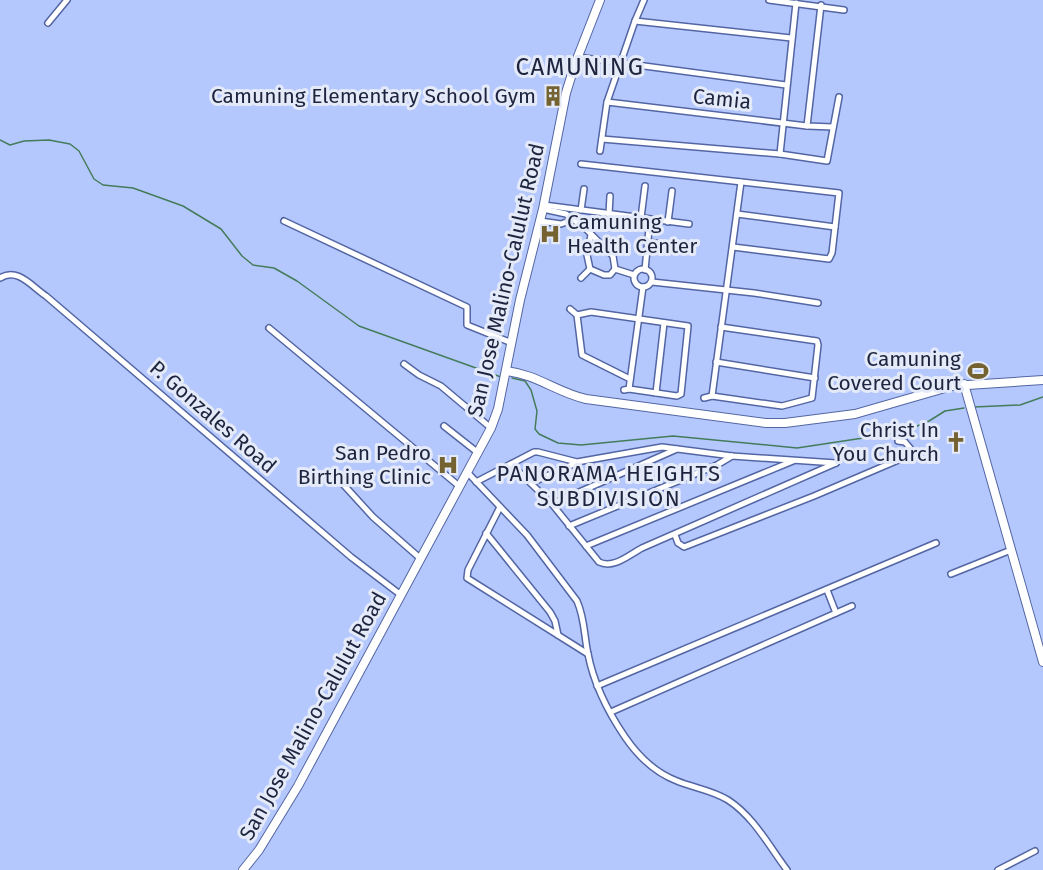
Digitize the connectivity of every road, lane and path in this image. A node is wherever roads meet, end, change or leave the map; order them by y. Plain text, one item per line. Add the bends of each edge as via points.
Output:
1 (67, 0) edge
2 (600, 0) edge
3 (644, 0) edge
4 (769, 0) edge
5 (796, 3) junction
6 (821, 5) junction
7 (843, 10) dead end
8 (635, 21) junction
9 (48, 23) dead end
10 (791, 38) junction
11 (577, 57) junction
12 (620, 64) junction
13 (786, 85) junction
14 (839, 97) dead end
15 (607, 102) junction
16 (784, 122) junction
17 (807, 126) junction
18 (833, 127) junction
19 (602, 139) junction
20 (600, 150) dead end
21 (780, 154) junction
22 (581, 164) dead end
23 (741, 182) junction
24 (645, 186) dead end
25 (584, 189) dead end
26 (672, 191) dead end
27 (610, 196) dead end
28 (543, 207) junction
29 (581, 210) junction
30 (609, 214) junction
31 (737, 214) junction
32 (641, 218) junction
33 (573, 220) junction
34 (284, 221) dead end
35 (540, 221) junction
36 (668, 222) junction
37 (689, 224) dead end
38 (835, 227) junction
39 (649, 229) dead end
40 (591, 235) junction
41 (647, 242) junction
42 (733, 247) junction
43 (692, 248) dead end
44 (590, 269) junction
45 (615, 269) junction
46 (645, 270) junction
47 (634, 275) junction
48 (0, 278) edge
49 (580, 279) dead end
50 (652, 282) junction
51 (643, 287) junction
52 (726, 290) junction
53 (818, 303) dead end
54 (570, 309) dead end
55 (577, 315) junction
56 (638, 319) junction
57 (664, 323) junction
58 (721, 327) junction
59 (269, 328) dead end
60 (512, 343) junction
61 (716, 362) junction
62 (404, 364) dead end
63 (506, 371) junction
64 (814, 378) junction
65 (630, 379) junction
66 (1043, 380) edge
67 (964, 384) junction
68 (656, 393) junction
69 (712, 396) junction
70 (704, 398) dead end
71 (444, 426) dead end
72 (491, 428) junction
73 (898, 441) dead end
74 (677, 449) junction
75 (477, 452) junction
76 (732, 456) junction
77 (795, 460) junction
78 (577, 462) junction
79 (511, 464) junction
80 (466, 472) junction
81 (476, 482) junction
82 (342, 483) dead end
83 (531, 483) junction
84 (459, 486) junction
85 (552, 504) junction
86 (500, 507) junction
87 (568, 526) junction
88 (486, 533) junction
89 (675, 535) junction
90 (936, 543) dead end
91 (586, 546) junction
92 (1011, 550) junction
93 (421, 559) junction
94 (951, 574) dead end
95 (827, 590) junction
96 (401, 595) junction
97 (852, 606) dead end
98 (836, 613) junction
99 (558, 635) junction
100 (588, 654) junction
101 (1043, 662) edge
102 (597, 686) junction
103 (611, 712) junction
104 (1035, 851) dead end
105 (243, 870) edge
106 (787, 870) edge
107 (998, 870) edge

1 - 9 street
2 - 11 main road, San Jose Malino-Calulut Road
3 - 8 street
4 - 5 street
5 - 6 street
5 - 10 street
6 - 7 street
6 - 17 street
8 - 10 street
8 - 12 street
10 - 13 street
11 - 12 street
11 - 28 main road, San Jose Malino-Calulut Road
12 - 13 street
12 - 15 street
13 - 16 street
14 - 18 street
15 - 16 street, Camia
15 - 19 street
16 - 17 street, Camia
16 - 21 street
17 - 18 street, Camia
18 - 21 street via 827,161
19 - 20 street
19 - 21 street
22 - 23 street
23 - 31 street
23 - 38 street via 838,193
24 - 32 street
25 - 29 street
26 - 36 street
27 - 30 street
28 - 29 street
28 - 33 street
28 - 35 main road, San Jose Malino-Calulut Road
29 - 30 street
30 - 32 street
31 - 38 street
31 - 42 street
32 - 36 street
33 - 35 street via 561,224
33 - 40 street
34 - 60 street via 467,307 467,325
35 - 60 main road, San Jose Malino-Calulut Road
36 - 37 street
38 - 42 street via 831,257 825,260
39 - 41 street
40 - 44 street via 587,255
40 - 45 street via 613,256
41 - 43 street
41 - 46 street
42 - 52 street
44 - 45 street via 610,275
44 - 49 street
45 - 47 street
46 - 47 street
46 - 50 street
47 - 51 street via 636,283
48 - 96 street, P. Gonzales Road via 15,274 46,296 351,557
50 - 51 street
50 - 52 street
51 - 56 street
52 - 53 street
52 - 58 street
54 - 55 street
55 - 56 street via 591,312
55 - 65 street via 582,356
56 - 57 street
56 - 65 street
57 - 68 street
57 - 68 street via 686,324 688,328 681,394
58 - 61 street
58 - 64 street via 817,341
59 - 84 street
60 - 63 main road, San Jose Malino-Calulut Road
61 - 64 street
61 - 69 street
62 - 72 street via 441,386
63 - 67 main road via 525,374 574,397 766,423 855,414
63 - 72 main road, San Jose Malino-Calulut Road
64 - 69 street via 811,399 786,406
65 - 68 street via 626,390
66 - 67 main road
67 - 92 main road
69 - 70 street
71 - 75 street
72 - 75 main road, San Jose Malino-Calulut Road
73 - 89 street via 907,444 910,454 814,496 684,547
74 - 76 street
74 - 78 street via 643,449
74 - 85 street
75 - 80 main road, San Jose Malino-Calulut Road
76 - 77 street
76 - 87 street
77 - 89 street via 836,463
77 - 91 street
78 - 79 street via 538,452
78 - 83 street
79 - 81 street
79 - 83 street
80 - 81 street
80 - 84 main road, San Jose Malino-Calulut Road
81 - 86 street
82 - 93 street via 373,517
83 - 85 street
84 - 93 main road, San Jose Malino-Calulut Road
85 - 87 street
86 - 88 street
86 - 100 street via 577,601
87 - 91 street
88 - 99 street via 550,612
88 - 99 street via 467,578
89 - 91 street via 606,565
90 - 95 street
92 - 94 street
92 - 101 main road
93 - 96 main road, San Jose Malino-Calulut Road
95 - 98 street
95 - 102 street
96 - 105 main road, San Jose Malino-Calulut Road via 298,786 260,850
97 - 98 street
98 - 103 street
99 - 100 street
100 - 102 street
102 - 103 street
103 - 106 street via 626,739 657,772 734,804 761,832
104 - 107 street

